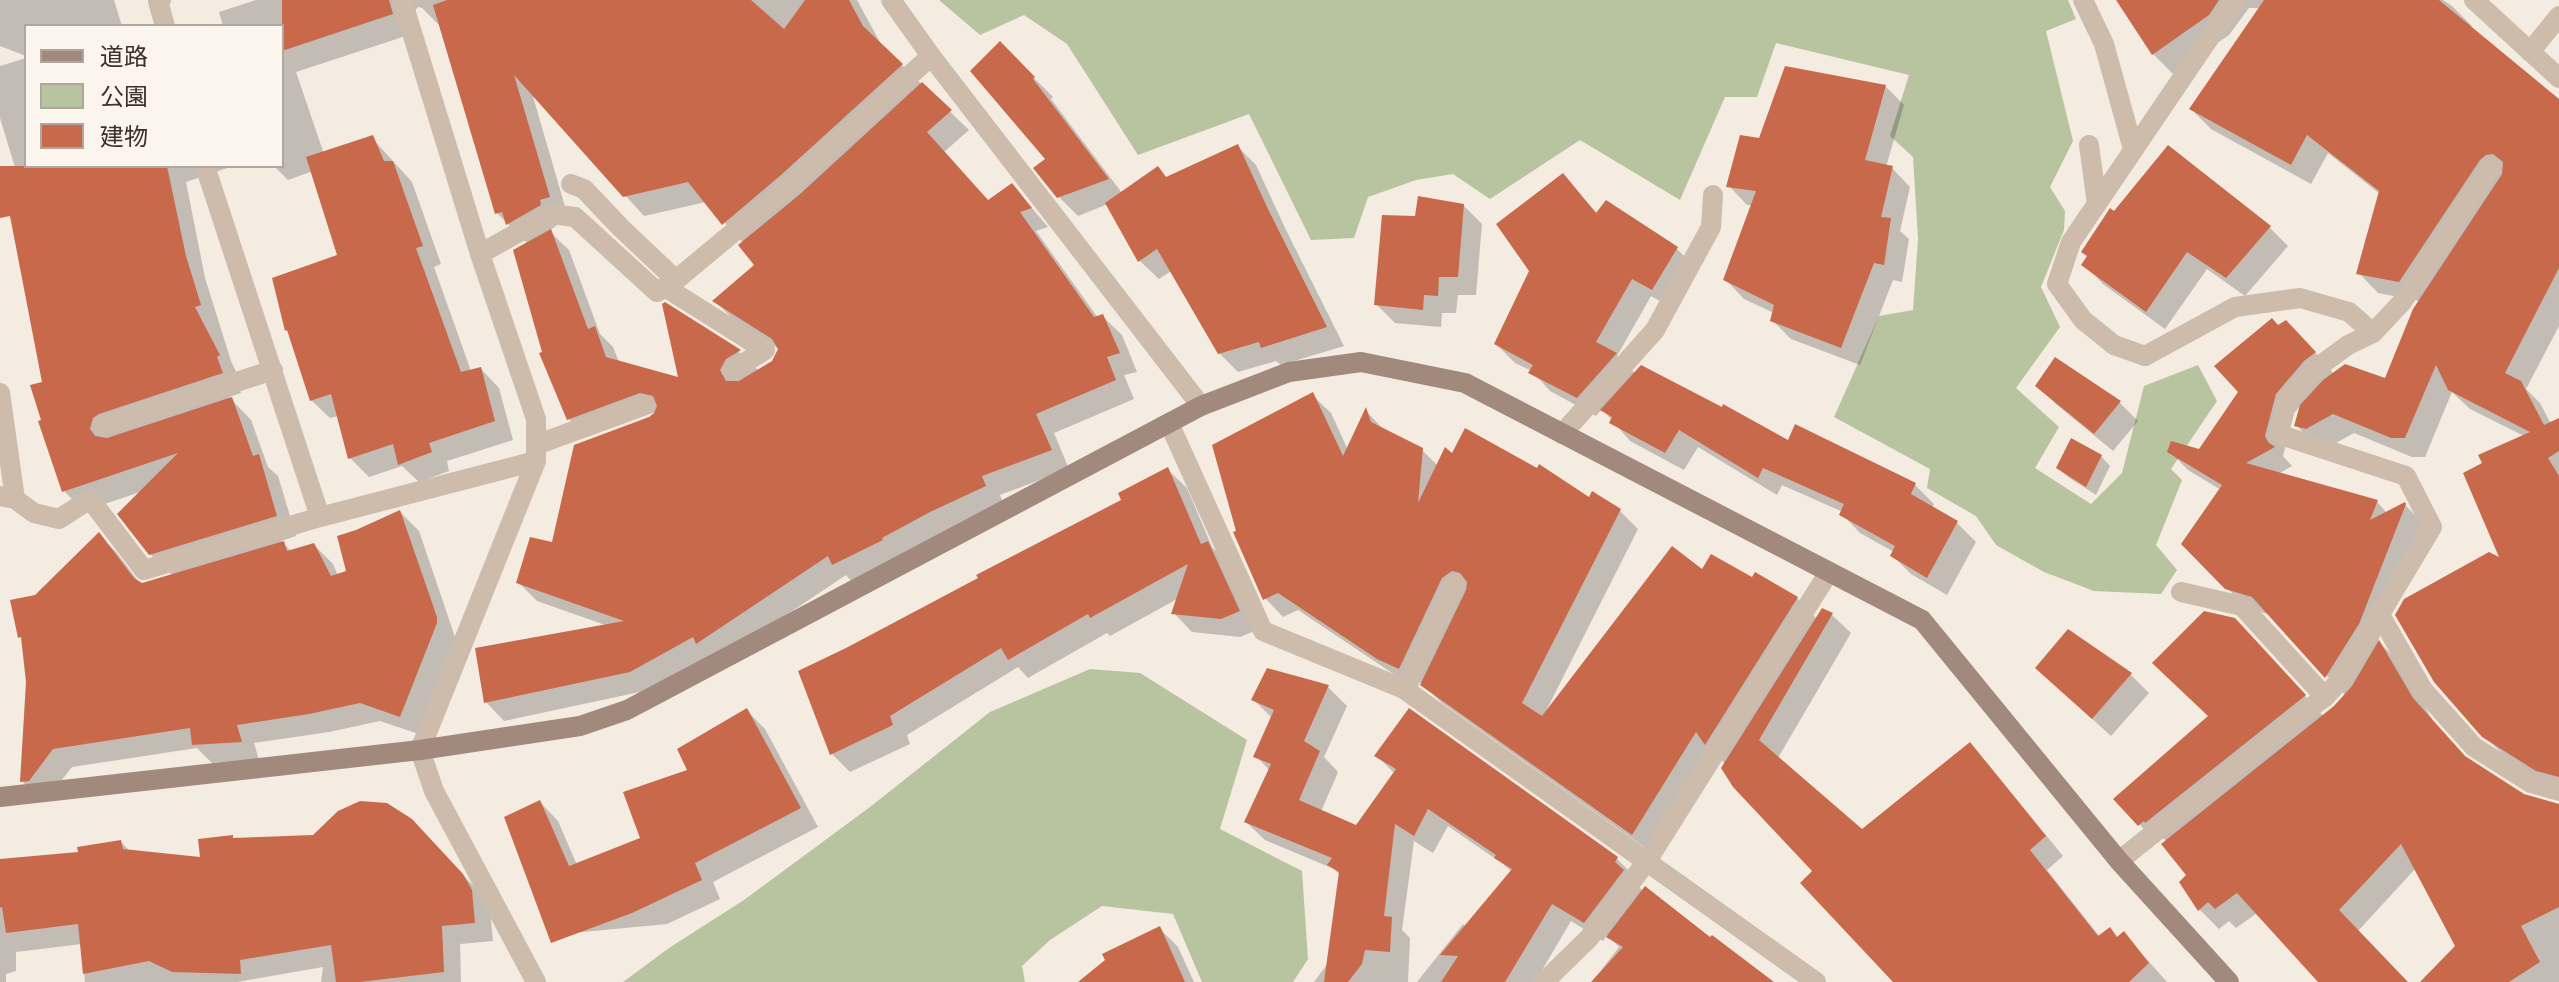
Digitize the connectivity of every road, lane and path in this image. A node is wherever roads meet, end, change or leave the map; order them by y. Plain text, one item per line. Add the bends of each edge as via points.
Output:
1 (161, 0) edge
2 (402, 0) edge
3 (891, 0) edge
4 (2083, 0) edge
5 (2235, 0) edge
6 (2474, 0) edge
7 (2559, 16) edge
8 (164, 24) edge
9 (2530, 52) junction
10 (931, 56) junction
11 (2559, 78) edge
12 (2089, 145) dead end
13 (2133, 149) junction
14 (2491, 167) dead end
15 (206, 168) edge
16 (571, 184) dead end
17 (1713, 195) dead end
18 (2097, 204) junction
19 (480, 254) junction
20 (670, 284) junction
21 (2373, 333) junction
22 (273, 370) junction
23 (733, 370) dead end
24 (0, 393) edge
25 (644, 405) dead end
26 (1201, 406) junction
27 (1169, 423) junction
28 (103, 426) dead end
29 (1562, 434) junction
30 (536, 453) junction
31 (7, 497) edge
32 (320, 517) junction
33 (1829, 572) junction
34 (1454, 584) dead end
35 (2181, 592) dead end
36 (2380, 615) junction
37 (1404, 689) junction
38 (2325, 697) junction
39 (420, 750) junction
40 (2559, 791) edge
41 (0, 797) edge
42 (1647, 861) junction
43 (2119, 861) junction
44 (536, 982) edge
45 (1544, 982) edge
46 (1816, 982) edge
47 (2229, 982) edge

1 - 8 street
2 - 19 street
3 - 10 street
4 - 13 street via 2104,44
5 - 13 street
6 - 9 street
7 - 9 street
9 - 11 street
10 - 20 street via 790,185
10 - 26 street
12 - 18 street
13 - 18 street
14 - 21 street via 2402,302
15 - 22 street
16 - 20 street via 584,189
17 - 29 street via 1711,227 1655,330
18 - 21 street via 2071,242 2057,284 2083,320 2114,345 2145,356 2235,307 2300,298 2349,312
19 - 20 street via 551,214 575,217 657,292
19 - 30 street via 536,419
20 - 23 street via 765,350
21 - 36 street via 2314,370 2288,398 2278,434 2406,476 2432,527
22 - 28 street
22 - 32 street
24 - 31 street
25 - 30 street
26 - 27 street
26 - 29 street via 1289,372 1361,362 1465,383
27 - 37 street via 1263,631
27 - 39 street via 627,710 580,726
29 - 33 street
30 - 32 street
30 - 39 street
31 - 32 street via 34,513 59,519 90,499 144,570
33 - 42 street
33 - 43 street via 1922,620
34 - 37 street
35 - 38 street via 2242,606
36 - 38 street
36 - 40 street via 2423,690 2474,747 2531,783
37 - 42 street
38 - 43 street
39 - 41 street
39 - 44 street via 434,791
42 - 45 street via 1589,938
42 - 46 street
43 - 47 street

